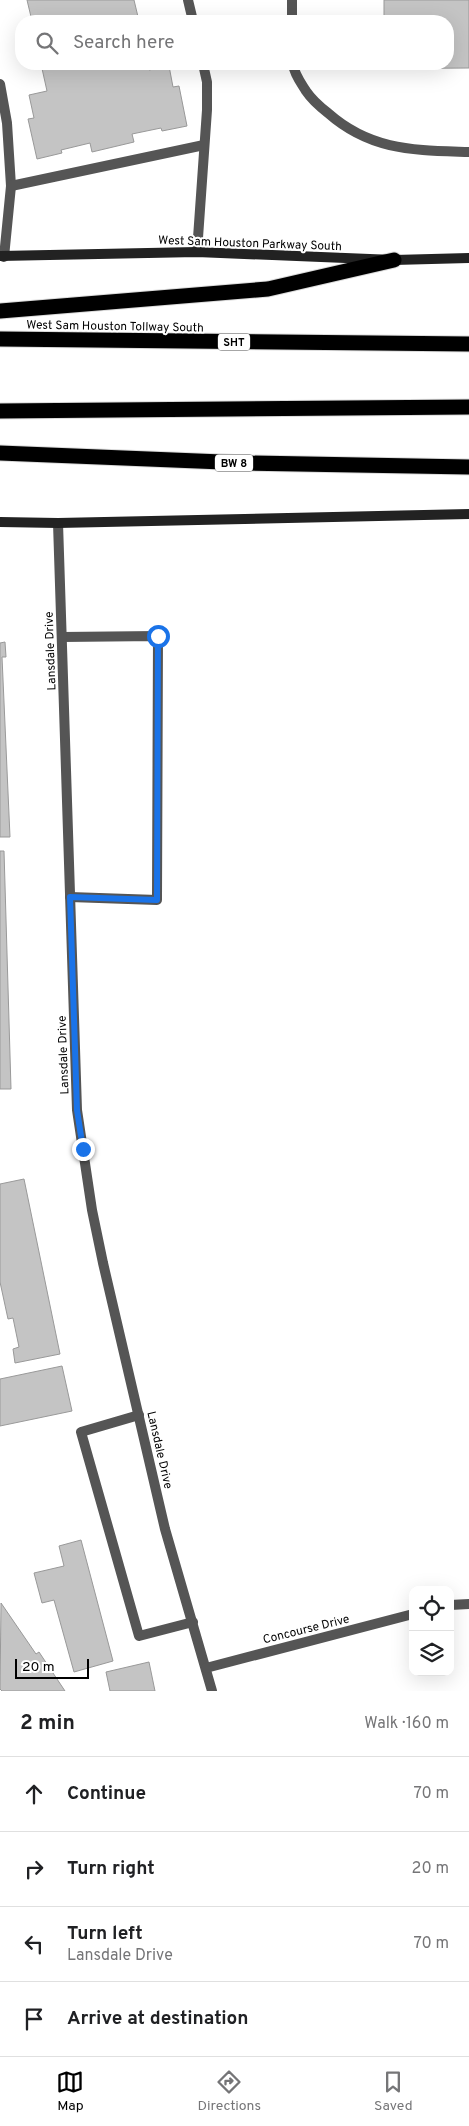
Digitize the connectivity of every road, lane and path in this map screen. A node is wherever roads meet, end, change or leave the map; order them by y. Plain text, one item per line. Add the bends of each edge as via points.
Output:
1 (188, 0) edge
2 (292, 0) edge
3 (192, 15) edge
4 (292, 15) edge
5 (204, 70) edge
6 (294, 70) edge
7 (0, 84) edge
8 (204, 145) junction
9 (469, 152) edge
10 (12, 186) junction
11 (197, 252) junction
12 (2, 256) edge
13 (469, 258) edge
14 (394, 260) junction
15 (0, 312) edge
16 (0, 339) edge
17 (469, 344) edge
18 (469, 407) edge
19 (0, 411) edge
20 (0, 453) edge
21 (469, 467) edge
22 (469, 514) edge
23 (0, 522) edge
24 (58, 523) junction
25 (62, 638) junction
26 (70, 897) junction
27 (138, 1415) junction
28 (469, 1604) edge
29 (454, 1606) edge
30 (409, 1615) edge
31 (193, 1622) junction
32 (206, 1668) junction
33 (212, 1691) edge

1 - 3 street
2 - 4 street
5 - 8 street via 207,82
6 - 9 street via 312,100 360,137 387,146
7 - 10 street
8 - 10 street
8 - 11 street
10 - 12 street
11 - 12 main road, West Sam Houston Parkway South
11 - 14 main road, West Sam Houston Parkway South
13 - 14 main road, West Sam Houston Parkway South
14 - 15 highway via 268,289
16 - 17 highway, West Sam Houston Tollway South / SHT
18 - 19 highway
20 - 21 highway, BW 8 via 247,463
22 - 24 main road
23 - 24 main road
24 - 25 street, Lansdale Drive
25 - 26 street, Lansdale Drive
25 - 26 street via 158,636 157,900
26 - 27 street, Lansdale Drive via 77,1110 97,1236
27 - 31 street, Lansdale Drive via 165,1529
27 - 31 street via 81,1432 139,1636
28 - 29 street
30 - 32 street, Concourse Drive
31 - 32 street, Lansdale Drive
32 - 33 street, Lansdale Drive

